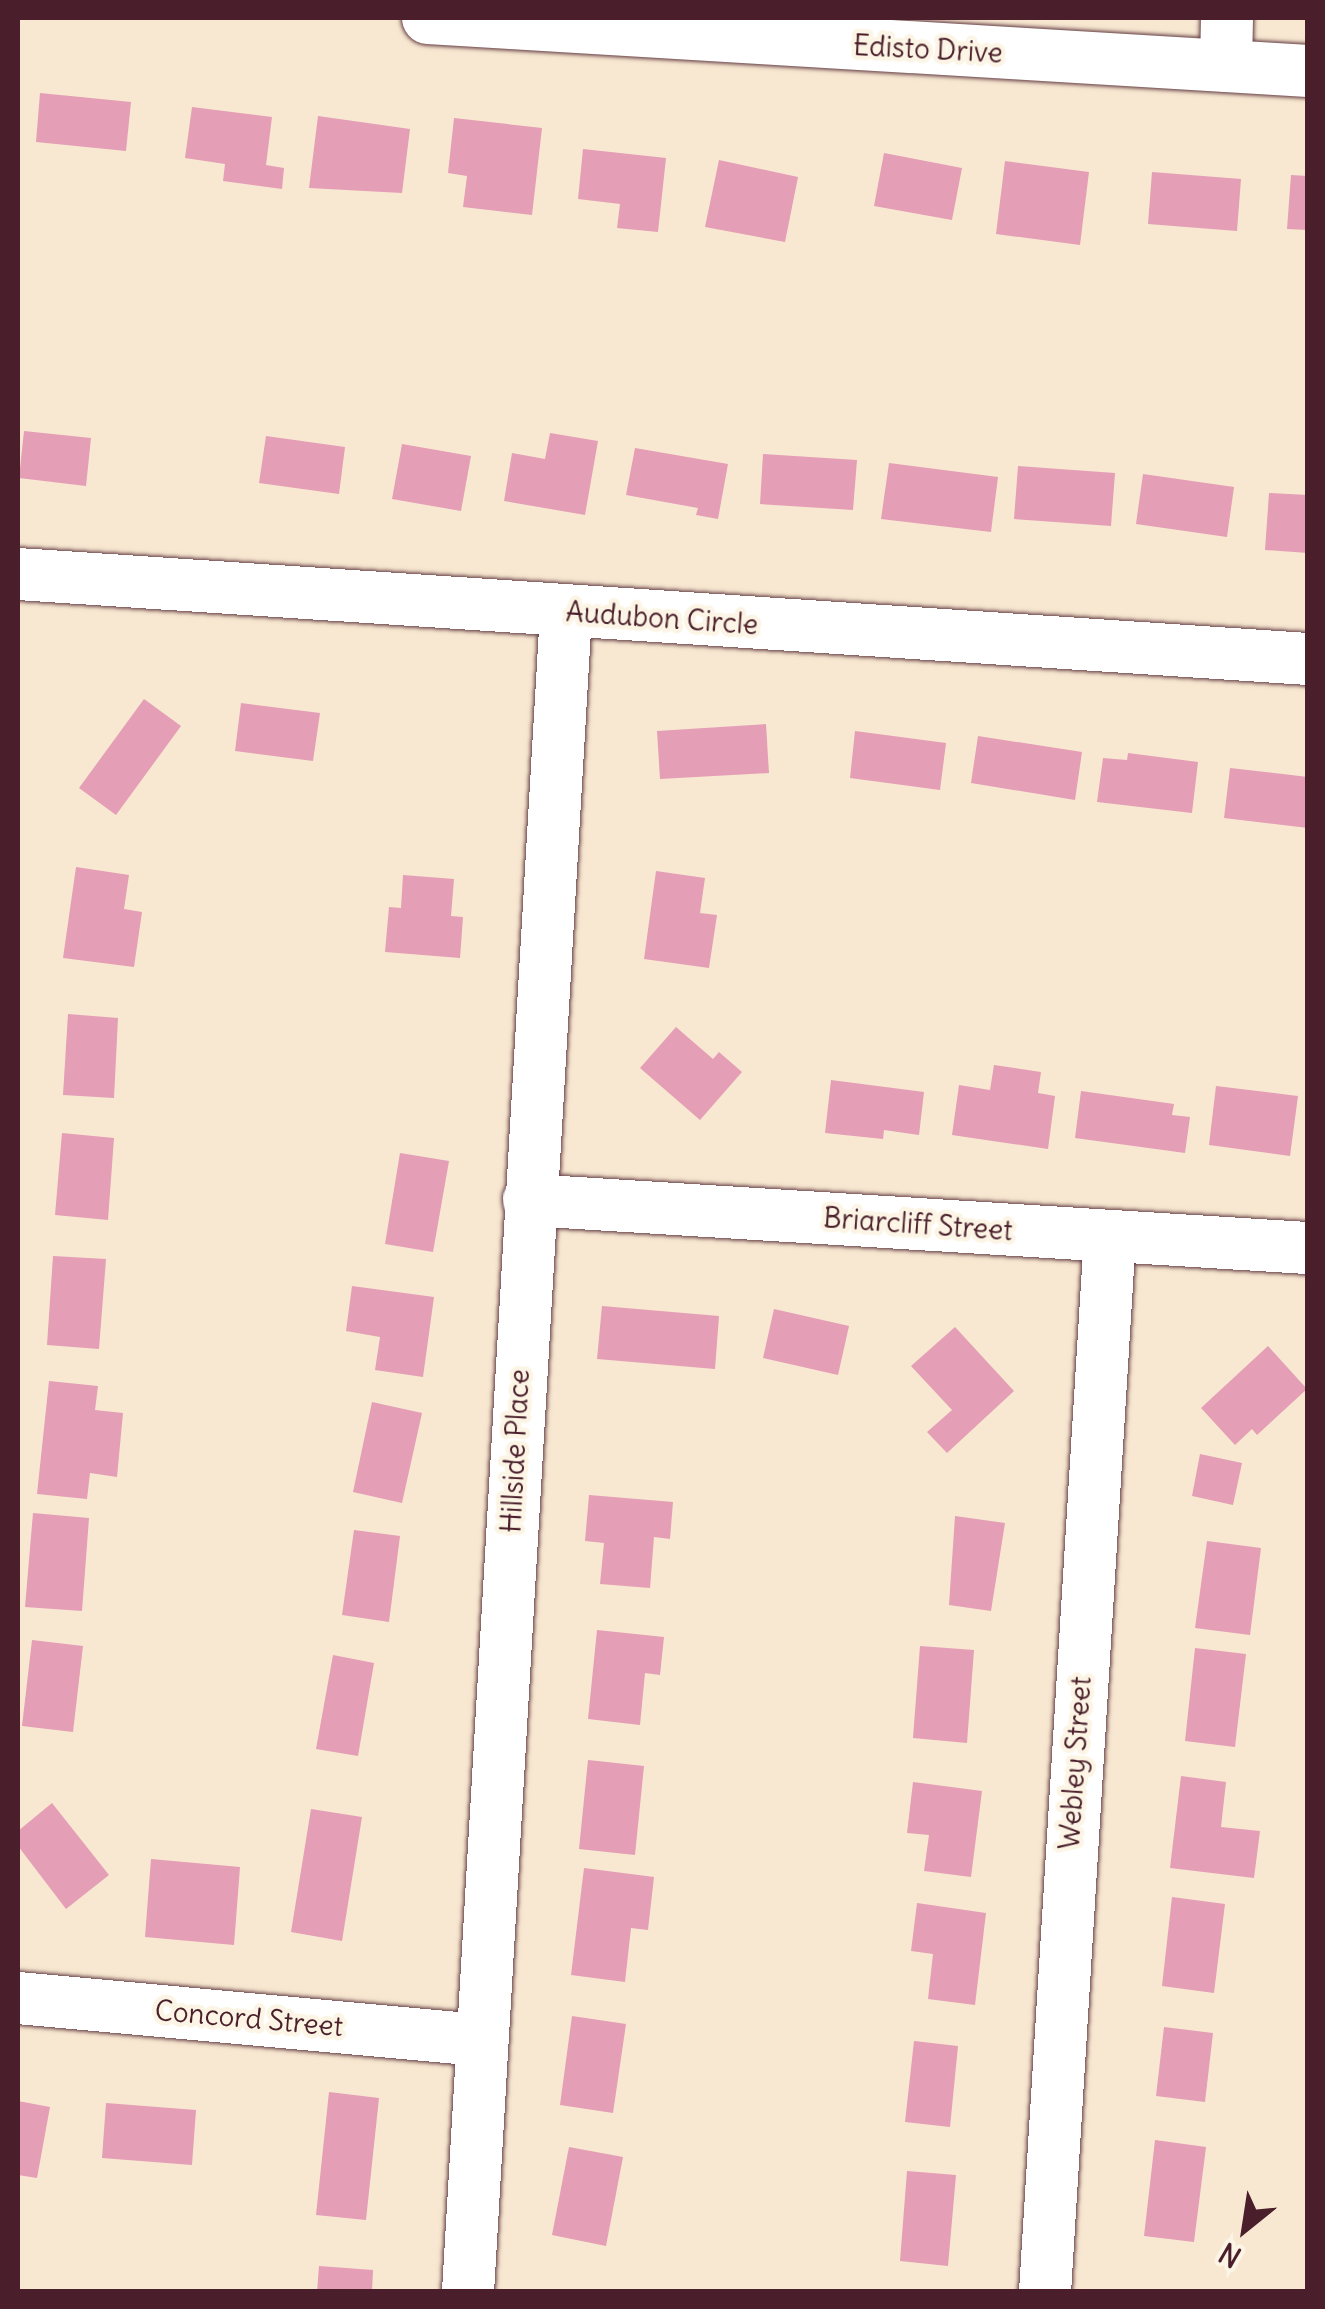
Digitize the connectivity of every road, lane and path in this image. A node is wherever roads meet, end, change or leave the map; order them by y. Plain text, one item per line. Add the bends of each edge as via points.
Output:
1 (428, 18) edge
2 (1226, 42) edge
3 (1308, 72) edge
4 (18, 574) edge
5 (566, 612) junction
6 (1308, 659) edge
7 (529, 1200) junction
8 (1110, 1236) junction
9 (1308, 1248) edge
10 (18, 1998) edge
11 (481, 2040) junction
12 (468, 2292) edge
13 (1044, 2292) edge

1 - 2 street, Edisto Drive
2 - 3 street, Edisto Drive
4 - 5 street, Audubon Circle
5 - 6 street, Audubon Circle
5 - 7 street, Hillside Place
7 - 8 street, Briarcliff Street
7 - 11 street, Hillside Place
8 - 9 street, Briarcliff Street
8 - 13 street, Webley Street
10 - 11 street, Concord Street
11 - 12 street, Hillside Place

